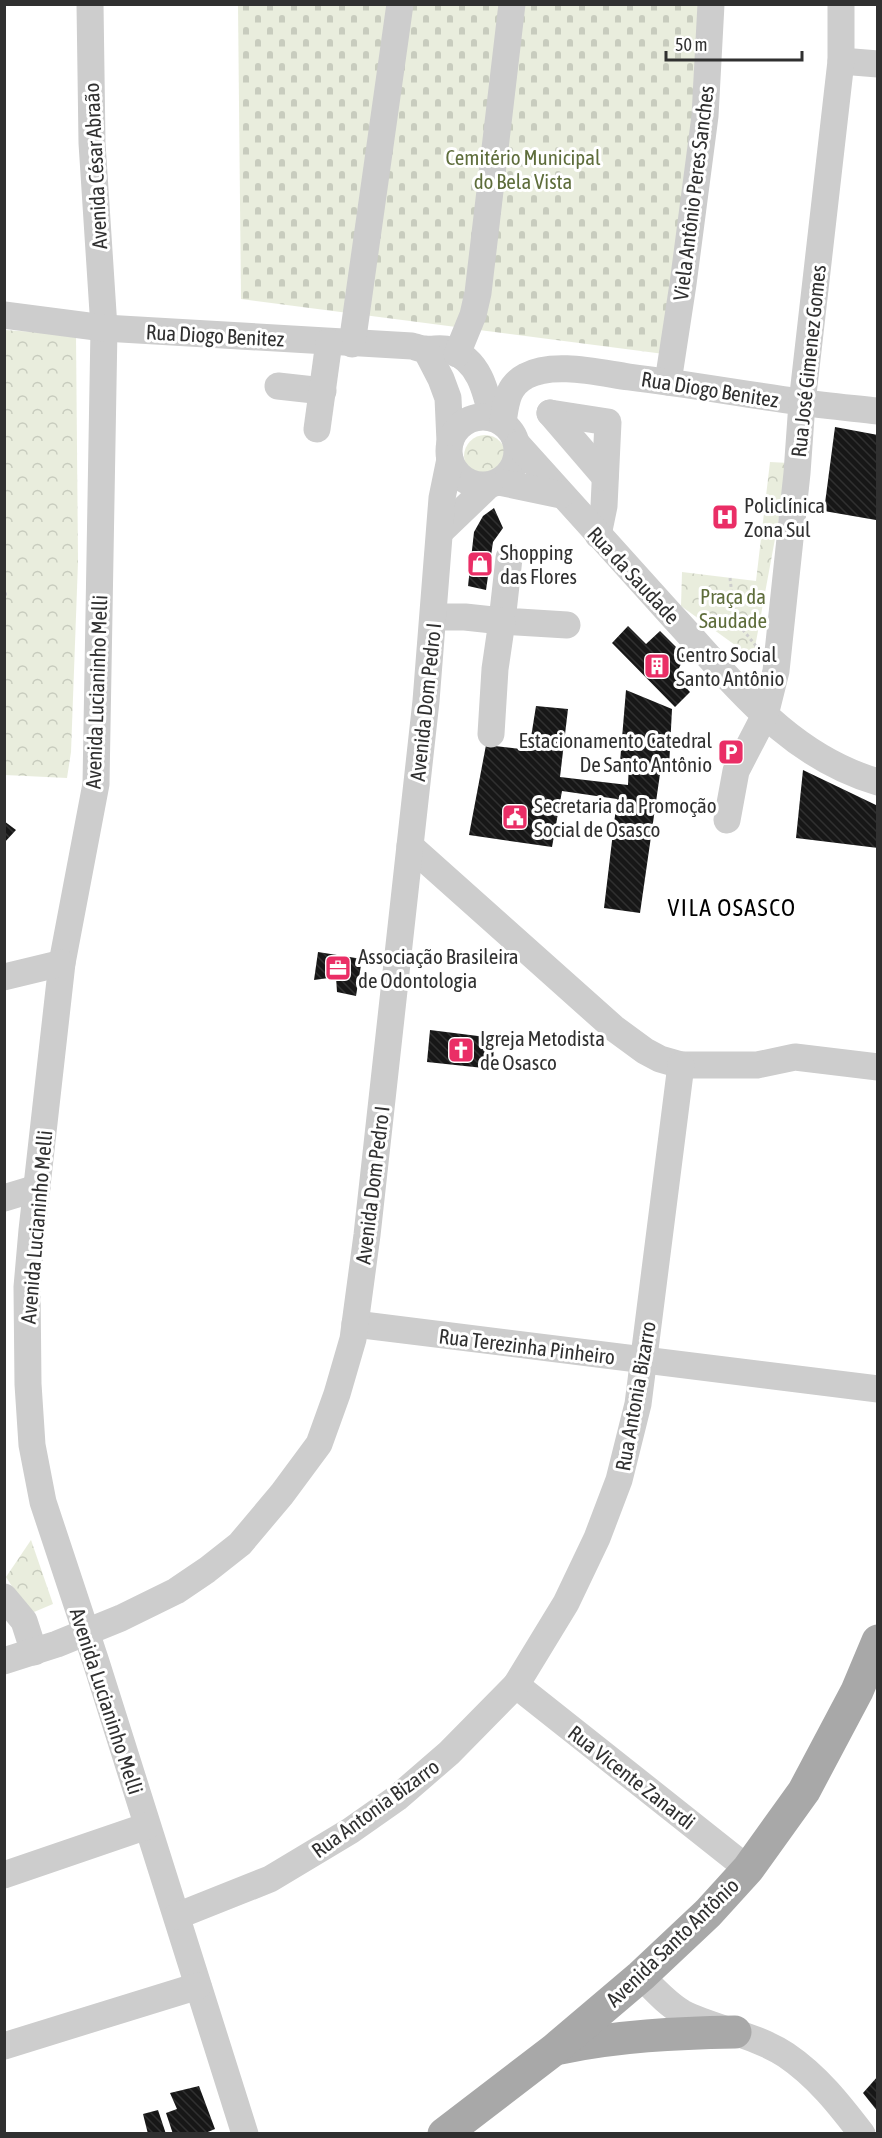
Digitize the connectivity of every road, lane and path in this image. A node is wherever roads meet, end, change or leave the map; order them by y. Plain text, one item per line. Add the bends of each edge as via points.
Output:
1 (90, 4) edge
2 (400, 4) edge
3 (512, 4) edge
4 (711, 4) edge
5 (841, 4) edge
6 (841, 61) junction
7 (878, 64) edge
8 (4, 315) edge
9 (104, 328) junction
10 (340, 343) junction
11 (426, 350) junction
12 (457, 354) junction
13 (668, 381) junction
14 (278, 386) dead end
15 (322, 391) junction
16 (802, 402) junction
17 (878, 411) edge
18 (497, 420) junction
19 (317, 429) dead end
20 (518, 445) junction
21 (450, 450) junction
22 (605, 477) dead end
23 (494, 484) junction
24 (561, 495) junction
25 (441, 531) junction
26 (598, 535) junction
27 (509, 558) dead end
28 (730, 578) dead end
29 (706, 614) dead end
30 (434, 617) junction
31 (735, 620) junction
32 (502, 621) junction
33 (567, 625) dead end
34 (776, 671) junction
35 (765, 716) junction
36 (491, 734) dead end
37 (878, 782) edge
38 (727, 820) dead end
39 (410, 846) junction
40 (62, 963) junction
41 (4, 977) edge
42 (681, 1065) junction
43 (757, 1065) junction
44 (878, 1066) edge
45 (878, 1083) edge
46 (37, 1188) junction
47 (4, 1198) edge
48 (355, 1324) junction
49 (644, 1361) junction
50 (878, 1389) edge
51 (4, 1597) edge
52 (86, 1633) junction
53 (877, 1644) edge
54 (34, 1652) junction
55 (4, 1661) edge
56 (516, 1685) junction
57 (147, 1826) junction
58 (748, 1869) junction
59 (4, 1875) edge
60 (177, 1916) junction
61 (641, 1977) junction
62 (198, 1986) junction
63 (735, 2032) junction
64 (4, 2046) edge
65 (555, 2049) junction
66 (452, 2131) edge
67 (245, 2133) edge
68 (862, 2133) edge

1 - 9 street, Avenida César Abraão via 92,143
2 - 10 street
3 - 12 street via 478,293
4 - 13 street, Viela Antônio Peres Sanches via 705,116
5 - 6 street, Rua José Gimenez Gomes
6 - 7 street
6 - 16 street, Rua José Gimenez Gomes
8 - 9 street, Rua Diogo Benitez
9 - 10 street, Rua Diogo Benitez
9 - 40 street, Avenida Lucianinho Melli via 96,784
10 - 11 street, Rua Diogo Benitez
10 - 15 street
11 - 12 street, Rua Diogo Benitez via 448,349
11 - 21 street via 448,398
12 - 18 street via 478,374
13 - 16 street, Rua Diogo Benitez
13 - 18 street, Rua Diogo Benitez via 570,369 545,370 526,375 515,384
14 - 15 street
15 - 19 street
16 - 17 street, Rua Diogo Benitez
16 - 34 street, Rua José Gimenez Gomes
18 - 20 street via 514,435
18 - 21 street via 484,416 462,423
20 - 23 street via 514,467
20 - 24 street, Rua da Saudade
21 - 23 street via 459,476 478,485
21 - 25 street, Avenida Dom Pedro I
22 - 26 street
23 - 24 street
23 - 25 street
24 - 26 street, Rua da Saudade
25 - 30 street, Avenida Dom Pedro I
26 - 35 street, Rua da Saudade
27 - 32 street
28 - 31 path
29 - 31 path
30 - 32 street
30 - 39 street, Avenida Dom Pedro I
31 - 34 path
32 - 33 street
32 - 36 street
34 - 35 street, Rua José Gimenez Gomes
35 - 37 street, Rua da Saudade via 804,748 837,768
35 - 38 street, Rua José Gimenez Gomes via 736,771
39 - 42 street via 615,1029 645,1051
39 - 48 street, Avenida Dom Pedro I
40 - 41 street
40 - 46 street, Avenida Lucianinho Melli
42 - 43 street
42 - 49 street, Rua Antonia Bizarro
43 - 44 street via 795,1057
43 - 45 street via 790,1073
46 - 47 street
46 - 52 street, Avenida Lucianinho Melli via 27,1287 32,1444 43,1502
48 - 49 street, Rua Terezinha Pinheiro
48 - 52 street, Avenida Dom Pedro I via 319,1444 240,1544 176,1591
49 - 50 street, Rua Terezinha Pinheiro
49 - 56 street, Rua Antonia Bizarro via 620,1480 566,1603
51 - 54 street via 24,1621
52 - 54 street, Avenida Dom Pedro I
52 - 57 street, Avenida Lucianinho Melli
53 - 58 main road, Avenida Santo Antônio via 804,1791
54 - 55 street, Avenida Dom Pedro I
56 - 58 street, Rua Vicente Zanardi
56 - 60 street, Rua Antonia Bizarro via 450,1753 350,1831 270,1879
57 - 59 street
57 - 60 street, Avenida Lucianinho Melli
58 - 61 main road, Avenida Santo Antônio
60 - 62 street, Avenida Lucianinho Melli
61 - 63 street via 682,2012
61 - 65 main road, Avenida Santo Antônio
62 - 64 street
62 - 67 street, Avenida Lucianinho Melli
63 - 65 main road via 666,2033
63 - 68 street via 784,2054 827,2089
65 - 66 main road, Avenida Santo Antônio

